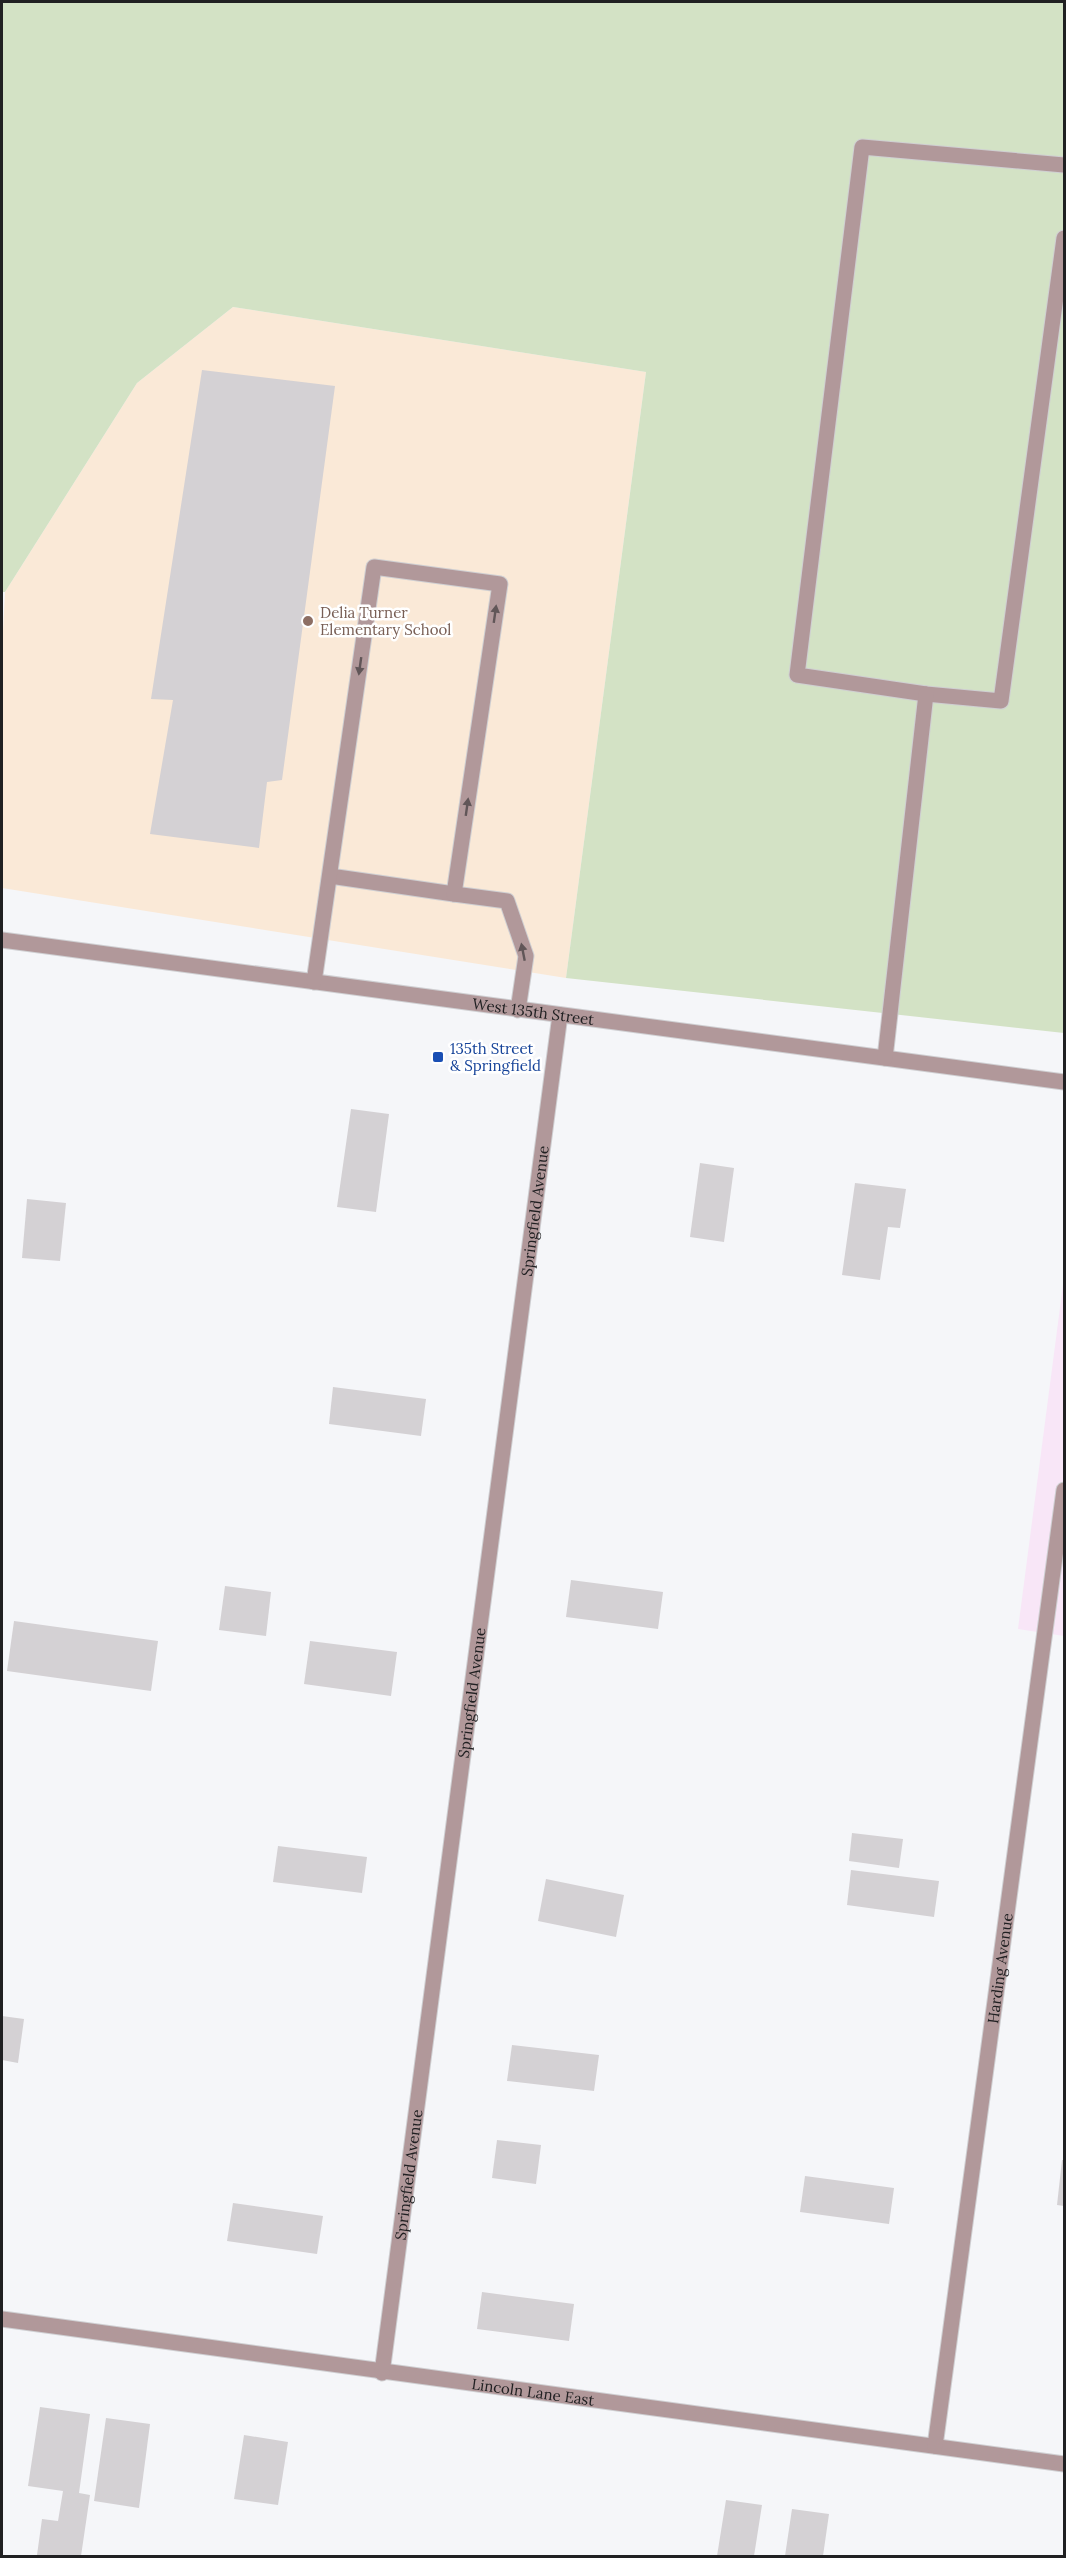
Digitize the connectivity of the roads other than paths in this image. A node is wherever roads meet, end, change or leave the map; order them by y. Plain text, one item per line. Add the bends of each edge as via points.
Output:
1 (1065, 165) edge
2 (1065, 238) edge
3 (926, 694) junction
4 (330, 876) junction
5 (454, 894) junction
6 (2, 940) edge
7 (314, 982) junction
8 (518, 1010) junction
9 (560, 1015) junction
10 (885, 1058) junction
11 (1065, 1082) edge
12 (1065, 1490) edge
13 (1058, 1586) edge
14 (2, 2319) edge
15 (382, 2373) junction
16 (935, 2446) junction
17 (1065, 2464) edge

1 - 3 street via 862,147 797,675
2 - 3 street via 1001,701
3 - 10 street
4 - 5 street
5 -> 4 street via 500,584 374,567
4 - 7 street
8 -> 5 street via 526,956 507,901
6 - 7 street, West 135th Street
7 - 8 street, West 135th Street
8 - 9 street, West 135th Street
9 - 10 street, West 135th Street
9 - 15 street, Springfield Avenue
10 - 11 street, West 135th Street
12 - 13 street, Harding Avenue
13 - 16 street, Harding Avenue
14 - 15 street, Lincoln Lane East
15 - 16 street, Lincoln Lane East
16 - 17 street, Lincoln Lane East

